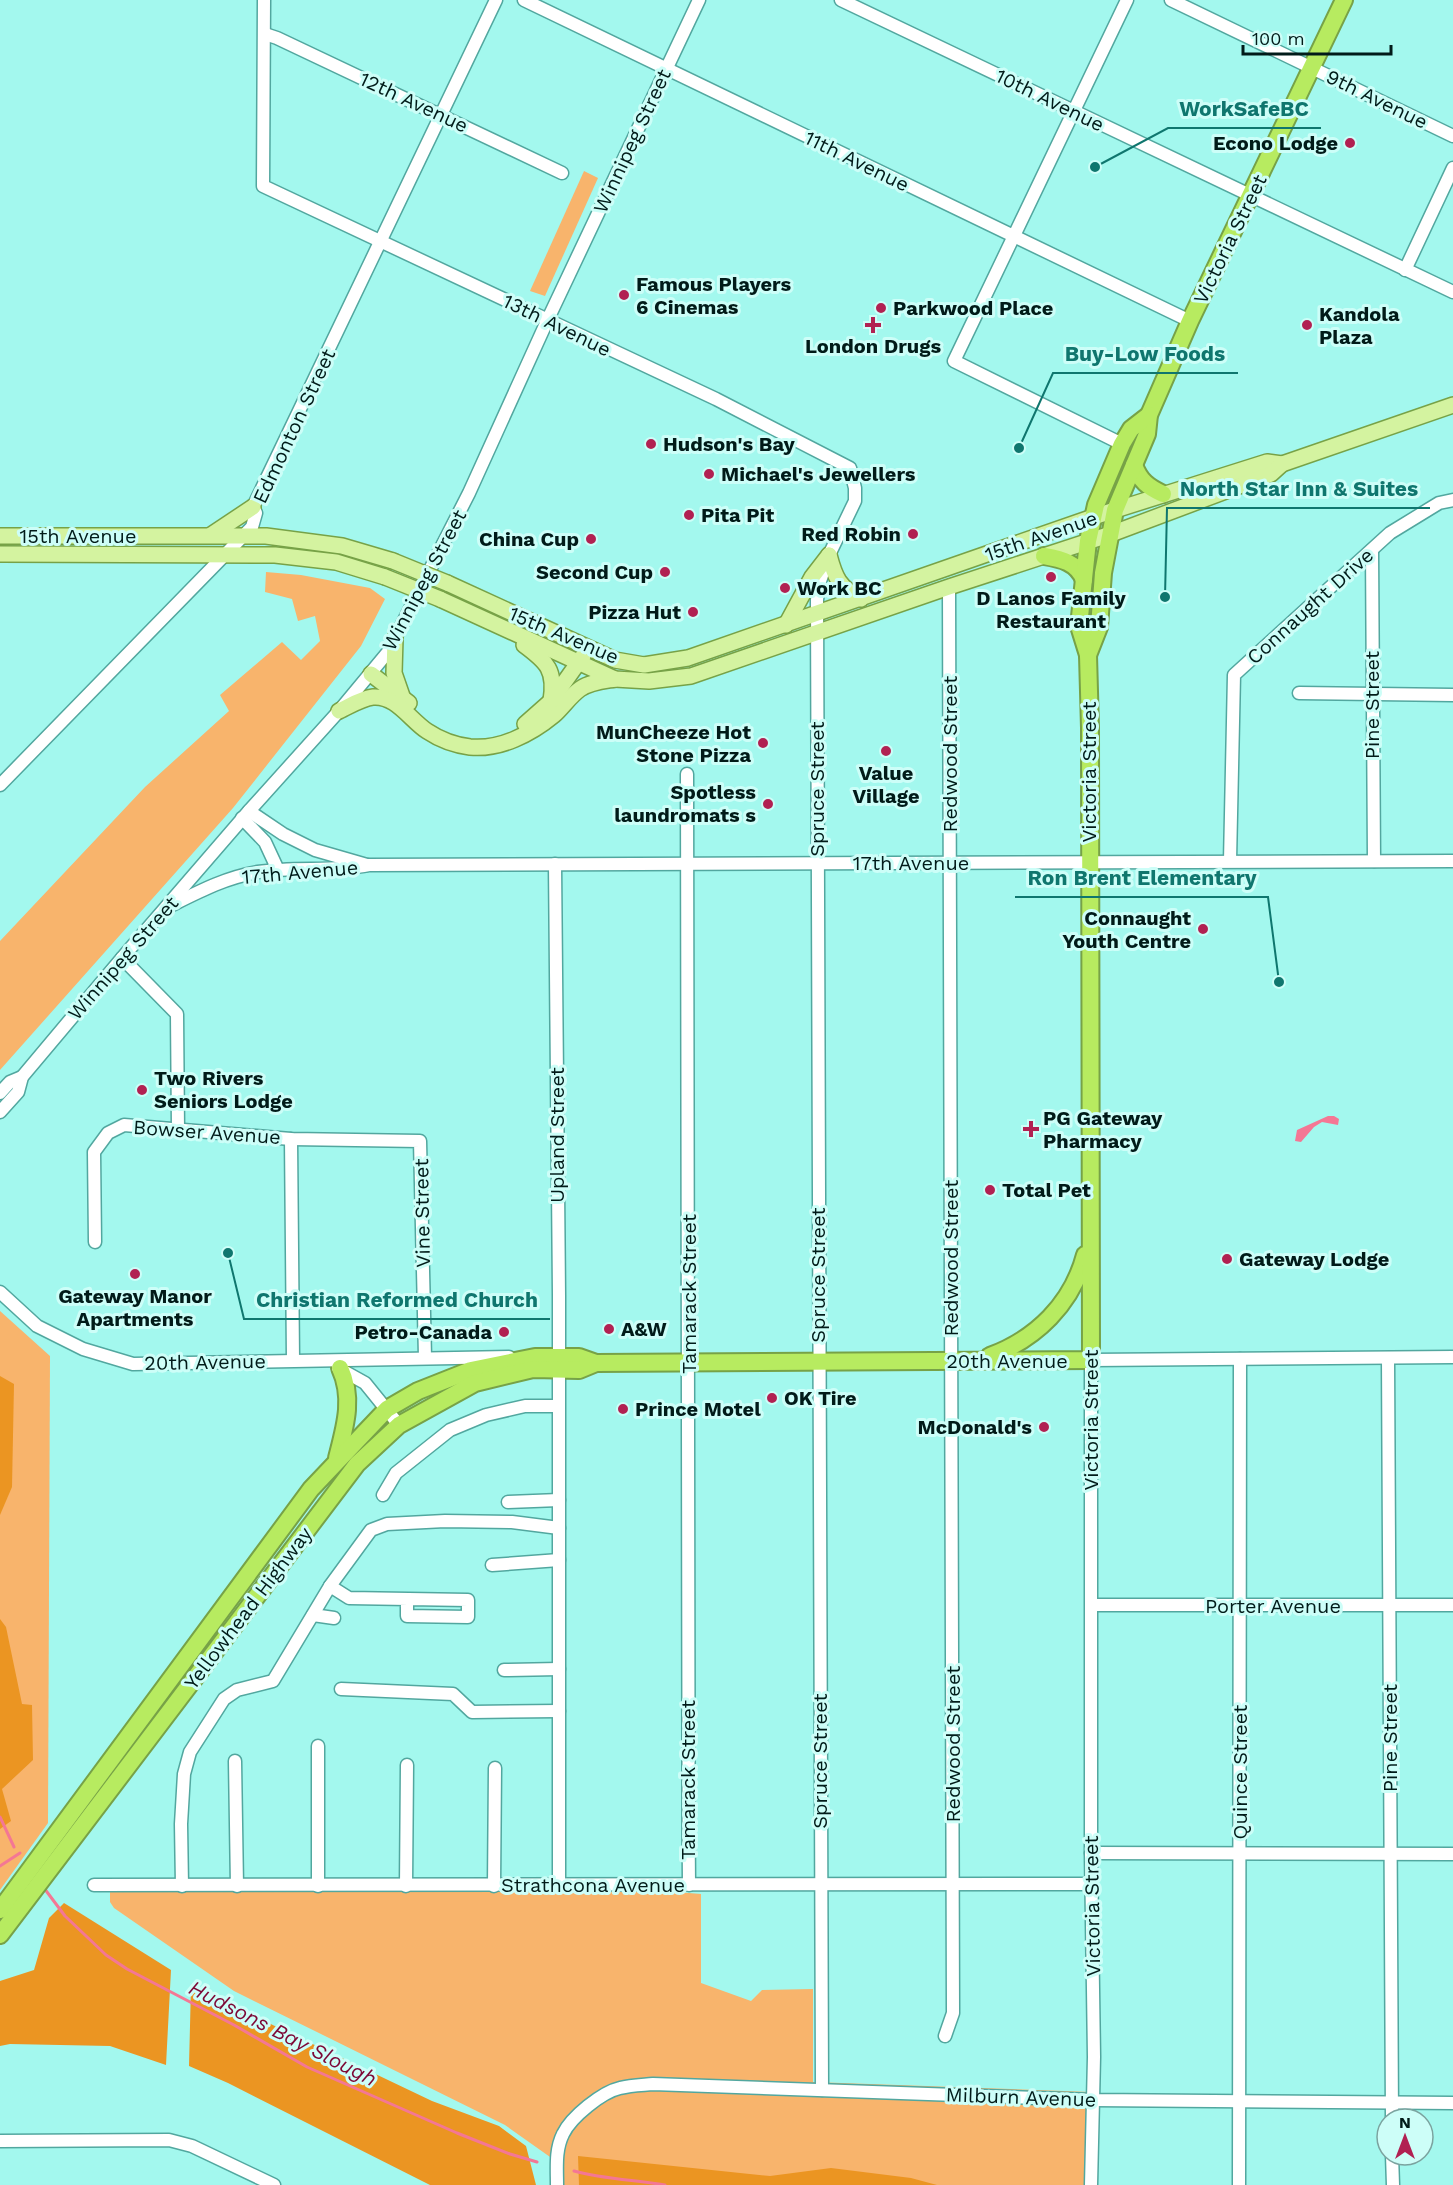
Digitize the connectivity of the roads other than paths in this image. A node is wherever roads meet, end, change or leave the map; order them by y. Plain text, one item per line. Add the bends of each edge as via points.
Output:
1 (264, 0) edge
2 (496, 0) edge
3 (524, 0) edge
4 (699, 0) edge
5 (841, 0) edge
6 (1127, 0) edge
7 (1171, 0) edge
8 (1344, 0) edge
9 (265, 34) junction
10 (1311, 68) junction
11 (666, 69) junction
12 (1074, 111) junction
13 (440, 114) junction
14 (1453, 136) edge
15 (1453, 168) edge
16 (562, 173) dead end
17 (1250, 196) junction
18 (1014, 237) junction
19 (381, 240) junction
20 (1405, 270) junction
21 (1453, 292) edge
22 (548, 319) junction
23 (1190, 321) junction
24 (1453, 405) edge
25 (1149, 415) junction
26 (1122, 444) junction
27 (1282, 464) junction
28 (1134, 465) junction
29 (850, 468) joint
30 (1163, 494) junction
31 (1453, 500) edge
32 (253, 507) junction
33 (1115, 510) junction
34 (1093, 517) junction
35 (1111, 534) junction
36 (0, 536) edge
37 (245, 536) junction
38 (208, 537) junction
39 (1088, 541) junction
40 (1372, 550) junction
41 (0, 554) edge
42 (226, 554) junction
43 (829, 555) junction
44 (1044, 556) junction
45 (1084, 580) junction
46 (949, 587) junction
47 (861, 598) junction
48 (818, 614) junction
49 (786, 625) junction
50 (503, 628) junction
51 (818, 633) junction
52 (395, 638) junction
53 (589, 648) junction
54 (1088, 655) junction
55 (578, 664) junction
56 (371, 674) junction
57 (615, 679) junction
58 (1299, 693) dead end
59 (1372, 694) junction
60 (1453, 695) edge
61 (403, 699) junction
62 (551, 701) junction
63 (339, 711) junction
64 (687, 774) dead end
65 (0, 785) edge
66 (246, 814) junction
67 (1230, 861) junction
68 (1374, 861) junction
69 (1453, 861) edge
70 (950, 862) junction
71 (1090, 862) junction
72 (688, 863) junction
73 (817, 863) junction
74 (555, 864) junction
75 (369, 865) junction
76 (278, 870) junction
77 (166, 908) junction
78 (122, 958) junction
79 (22, 1077) junction
80 (0, 1093) edge
81 (0, 1113) edge
82 (178, 1129) junction
83 (291, 1139) junction
84 (420, 1141) joint
85 (1090, 1237) junction
86 (95, 1242) dead end
87 (0, 1292) edge
88 (535, 1356) junction
89 (425, 1357) junction
90 (1388, 1358) junction
91 (1453, 1358) edge
92 (1240, 1359) junction
93 (293, 1360) junction
94 (324, 1360) junction
95 (1091, 1360) junction
96 (952, 1361) junction
97 (978, 1361) junction
98 (819, 1362) junction
99 (559, 1363) junction
100 (690, 1364) junction
101 (340, 1368) junction
102 (558, 1406) junction
103 (387, 1409) junction
104 (399, 1425) junction
105 (336, 1460) junction
106 (383, 1495) dead end
107 (559, 1500) junction
108 (508, 1502) dead end
109 (559, 1528) junction
110 (559, 1560) junction
111 (492, 1565) dead end
112 (330, 1586) junction
113 (407, 1599) junction
114 (1092, 1605) junction
115 (1453, 1605) edge
116 (1240, 1606) junction
117 (1389, 1606) junction
118 (313, 1615) junction
119 (334, 1618) dead end
120 (558, 1669) junction
121 (504, 1670) dead end
122 (341, 1689) dead end
123 (559, 1711) junction
124 (318, 1746) dead end
125 (235, 1761) dead end
126 (407, 1765) dead end
127 (495, 1768) dead end
128 (1091, 1853) junction
129 (1240, 1853) junction
130 (1391, 1854) junction
131 (1453, 1854) edge
132 (1091, 1884) junction
133 (94, 1885) dead end
134 (689, 1885) junction
135 (821, 1885) junction
136 (953, 1885) junction
137 (182, 1886) junction
138 (237, 1886) junction
139 (318, 1886) junction
140 (406, 1886) junction
141 (494, 1886) junction
142 (559, 1886) junction
143 (0, 1910) edge
144 (0, 1935) edge
145 (945, 2036) dead end
146 (822, 2090) junction
147 (1093, 2100) junction
148 (1240, 2102) junction
149 (1392, 2103) junction
150 (1453, 2103) edge
151 (1392, 2107) edge
152 (0, 2141) edge
153 (1392, 2167) edge
154 (274, 2185) edge
155 (557, 2185) edge
156 (1091, 2185) edge
157 (1239, 2185) edge
158 (1393, 2185) edge

1 - 9 street
2 - 13 street, Edmonton Street
3 - 11 street, 11th Avenue
4 - 11 street, Winnipeg Street
5 - 12 street, 10th Avenue
6 - 12 street
7 - 10 street, 9th Avenue
8 - 10 highway, Victoria Street
9 - 13 street, 12th Avenue
9 - 19 street, 13th Avenue via 263,186
10 - 14 street, 9th Avenue
10 - 17 highway, Victoria Street
11 - 18 street, 11th Avenue
11 - 22 street, Winnipeg Street
12 - 17 street, 10th Avenue
12 - 18 street
13 - 16 street, 12th Avenue
13 - 19 street, Edmonton Street
15 - 20 street
17 - 20 street, 10th Avenue
17 - 23 highway, Victoria Street
18 - 23 street, 11th Avenue
18 - 26 street via 954,361
19 - 22 street, 13th Avenue
19 - 32 street, Edmonton Street
20 - 21 street, 10th Avenue
22 - 29 street, 13th Avenue
22 - 52 street, Winnipeg Street via 469,493
23 - 25 highway, Victoria Street
24 - 27 main road
25 - 26 highway, Victoria Street via 1131,429
25 - 28 highway, Victoria Street via 1148,434
26 - 34 highway, Victoria Street
27 - 30 main road, 15th Avenue via 1267,462
27 - 35 main road, 15th Avenue via 1271,474
28 - 30 highway via 1149,488
28 - 33 highway, Victoria Street
29 - 43 street, Spruce Street via 855,501
30 - 33 main road, 15th Avenue
31 - 40 street, Connaught Drive via 1439,503 1390,533
32 - 37 street, Edmonton Street via 256,513
32 - 38 main road
33 - 34 main road, 15th Avenue
33 - 35 highway, Victoria Street
34 - 39 highway, Victoria Street
34 - 47 main road, 15th Avenue
35 - 39 main road, 15th Avenue
35 - 54 highway, Victoria Street via 1099,627
36 - 38 main road, 15th Avenue
37 - 38 main road, 15th Avenue
37 - 42 street, Edmonton Street
37 - 53 main road, 15th Avenue, bridge via 309,540 393,561
39 - 44 main road, 15th Avenue
39 - 45 highway, Victoria Street
40 - 59 street, Pine Street
40 - 67 street, Connaught Drive via 1234,675
41 - 42 main road, 15th Avenue
42 - 50 main road, 15th Avenue, bridge via 275,555 358,568
42 - 65 street, Edmonton Street
43 - 47 main road via 838,583
43 - 48 street, Spruce Street via 819,584
43 - 49 main road
44 - 45 highway via 1071,563
44 - 46 main road, 15th Avenue
45 - 54 highway, Victoria Street via 1079,626
46 - 51 main road, 15th Avenue
46 - 70 street, Redwood Street
47 - 48 main road, 15th Avenue
48 - 49 main road, 15th Avenue
48 - 51 street, Spruce Street
49 - 53 main road, 15th Avenue via 688,658 644,665 615,660
50 - 55 main road, 15th Avenue
50 - 62 main road via 549,666 553,681
51 - 57 main road, 15th Avenue via 691,676 649,681
51 - 73 street, Spruce Street
52 - 56 street, Winnipeg Street
52 - 61 main road via 394,673
53 - 55 main road
54 - 71 highway, Victoria Street
55 - 57 main road, 15th Avenue
55 - 62 main road
56 - 61 main road
56 - 63 street, Winnipeg Street
57 - 63 main road via 582,688 526,735 497,745 471,747 444,741 385,699 371,698
58 - 59 street
59 - 60 street
59 - 68 street, Pine Street
61 - 62 main road via 433,723 471,737 494,736 522,726
63 - 66 street, Winnipeg Street
64 - 72 street, Tamarack Street
66 - 75 street, 17th Avenue via 315,850
66 - 76 street via 266,842
66 - 77 street, Winnipeg Street
67 - 68 street, 17th Avenue
67 - 71 street, 17th Avenue
68 - 69 street, 17th Avenue
70 - 71 street, 17th Avenue
70 - 73 street, 17th Avenue
70 - 96 street, Redwood Street
71 - 85 highway, Victoria Street
72 - 73 street, 17th Avenue
72 - 74 street, 17th Avenue
72 - 100 street, Tamarack Street
73 - 98 street, Spruce Street
74 - 75 street, 17th Avenue
74 - 99 street, Upland Street
75 - 76 street, 17th Avenue
76 - 77 street, 17th Avenue via 225,880
77 - 78 street, Winnipeg Street
78 - 79 street, Winnipeg Street
78 - 82 street via 177,1014
79 - 80 street, Winnipeg Street via 10,1082
79 - 81 street, Winnipeg Street via 18,1092
82 - 83 street, Bowser Avenue
82 - 86 street, Bowser Avenue via 124,1125 108,1133 94,1152
83 - 84 street, Bowser Avenue
83 - 93 street
84 - 89 street, Vine Street
85 - 95 highway, Victoria Street
85 - 97 highway via 1080,1273 1057,1311 1035,1333 1010,1349
87 - 93 street, 20th Avenue via 37,1326 83,1349 133,1364
88 - 89 street, 20th Avenue
88 - 99 highway, 20th Avenue
88 - 103 highway, Yellowhead Highway via 471,1370 418,1391
89 - 94 street, 20th Avenue
90 - 91 street, 20th Avenue
90 - 92 street, 20th Avenue
90 - 117 street, Pine Street
92 - 95 street, 20th Avenue
92 - 116 street, Quince Street
93 - 94 street, 20th Avenue
94 - 101 street, 20th Avenue
95 - 97 highway, 20th Avenue
95 - 114 street, Victoria Street
96 - 97 highway, 20th Avenue
96 - 98 highway, 20th Avenue
96 - 136 street, Redwood Street
98 - 100 highway, 20th Avenue
98 - 135 street, Spruce Street
99 - 100 highway, 20th Avenue via 579,1357 596,1363
99 - 102 street, Upland Street
99 - 104 highway, Yellowhead Highway via 475,1383
100 - 134 street, Tamarack Street
101 - 103 street, 20th Avenue via 365,1383
101 - 105 highway via 346,1381 348,1418
102 - 106 street via 515,1408 450,1430 396,1473
102 - 107 street, Upland Street
103 - 104 street, 20th Avenue
103 - 105 highway, Yellowhead Highway
104 - 144 highway, Yellowhead Highway via 357,1464
105 - 143 highway, Yellowhead Highway
107 - 108 street
107 - 109 street, Upland Street
109 - 110 street, Upland Street
109 - 112 street via 490,1522 387,1524 371,1530
110 - 111 street
110 - 120 street, Upland Street
112 - 113 street via 350,1598
112 - 118 street
113 - 113 street via 407,1616 468,1617 468,1600
114 - 116 street, Porter Avenue
114 - 128 street, Victoria Street
115 - 117 street, Porter Avenue
116 - 117 street, Porter Avenue
116 - 129 street, Quince Street
117 - 130 street, Pine Street
118 - 119 street
118 - 137 street via 273,1681 237,1690 224,1699 190,1752 184,1774 181,1824
120 - 121 street
120 - 123 street, Upland Street
122 - 123 street via 453,1694 472,1712
123 - 142 street, Upland Street
124 - 139 street
125 - 138 street
126 - 140 street
127 - 141 street
128 - 129 street
128 - 132 street, Victoria Street
129 - 130 street
129 - 148 street, Quince Street
130 - 131 street
130 - 149 street, Pine Street
132 - 136 street, Strathcona Avenue
132 - 147 street, Victoria Street
133 - 137 street, Strathcona Avenue
134 - 135 street, Strathcona Avenue
134 - 142 street, Strathcona Avenue
135 - 136 street, Strathcona Avenue
135 - 146 street, Spruce Street
136 - 145 street, Redwood Street via 953,2013
137 - 138 street, Strathcona Avenue
138 - 139 street, Strathcona Avenue
139 - 140 street, Strathcona Avenue
140 - 141 street, Strathcona Avenue
141 - 142 street, Strathcona Avenue
146 - 147 street, Milburn Avenue
146 - 155 street, Milburn Avenue via 653,2084 618,2088 593,2102 563,2134 557,2155
147 - 148 street, Milburn Avenue
147 - 156 street, Victoria Street
148 - 149 street, Milburn Avenue
148 - 157 street, Quince Street
149 - 150 street, Milburn Avenue
149 - 151 street, Pine Street
152 - 154 street via 169,2140 192,2146
153 - 158 street

